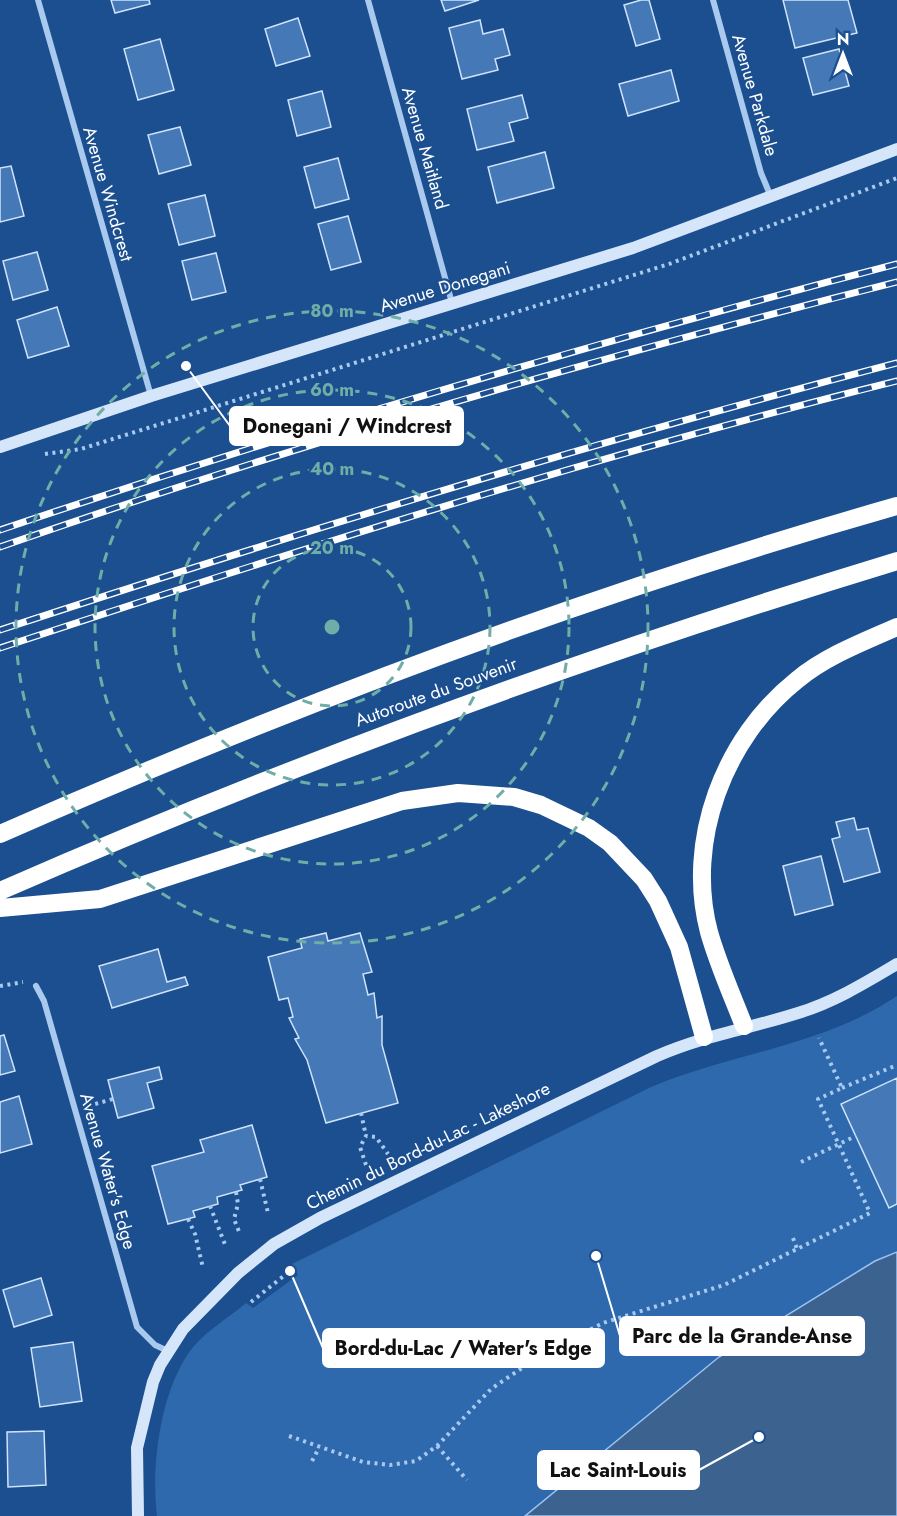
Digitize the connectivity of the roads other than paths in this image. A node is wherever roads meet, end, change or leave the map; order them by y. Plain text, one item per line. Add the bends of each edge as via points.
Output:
1 (38, 0) edge
2 (368, 0) edge
3 (713, 0) edge
4 (897, 150) edge
5 (771, 197) junction
6 (453, 304) junction
7 (151, 396) junction
8 (0, 447) edge
9 (897, 506) edge
10 (897, 561) edge
11 (897, 627) edge
12 (0, 834) edge
13 (0, 891) edge
14 (0, 908) edge
15 (897, 964) edge
16 (36, 986) dead end
17 (744, 1026) junction
18 (704, 1037) junction
19 (168, 1351) junction
20 (138, 1516) edge

1 - 7 street, Avenue Windcrest
2 - 6 street, Avenue Maitland
3 - 5 street, Avenue Parkdale
4 - 5 street, Avenue Donegani
5 - 6 street, Avenue Donegani via 633,248
6 - 7 street, Avenue Donegani
7 - 8 street, Avenue Donegani
9 - 12 highway, Autoroute du Souvenir via 687,570 374,680 177,757
10 - 13 highway, Autoroute du Souvenir via 650,639 363,741
11 - 17 highway via 818,665 775,699 743,739 717,792 704,848 704,904 716,955
14 - 18 highway via 100,899 402,801 458,793 514,797 589,828 610,843 644,879 673,932
15 - 17 street, Chemin du Bord-du-Lac - Lakeshore via 831,1001
16 - 19 street, Avenue Water's Edge via 44,1001 137,1327 155,1345
17 - 18 street, Chemin du Bord-du-Lac - Lakeshore
18 - 19 street, Chemin du Bord-du-Lac - Lakeshore via 657,1056 292,1233 230,1281 183,1329
19 - 20 street, Chemin du Bord-du-Lac - Lakeshore via 153,1382 136,1448

